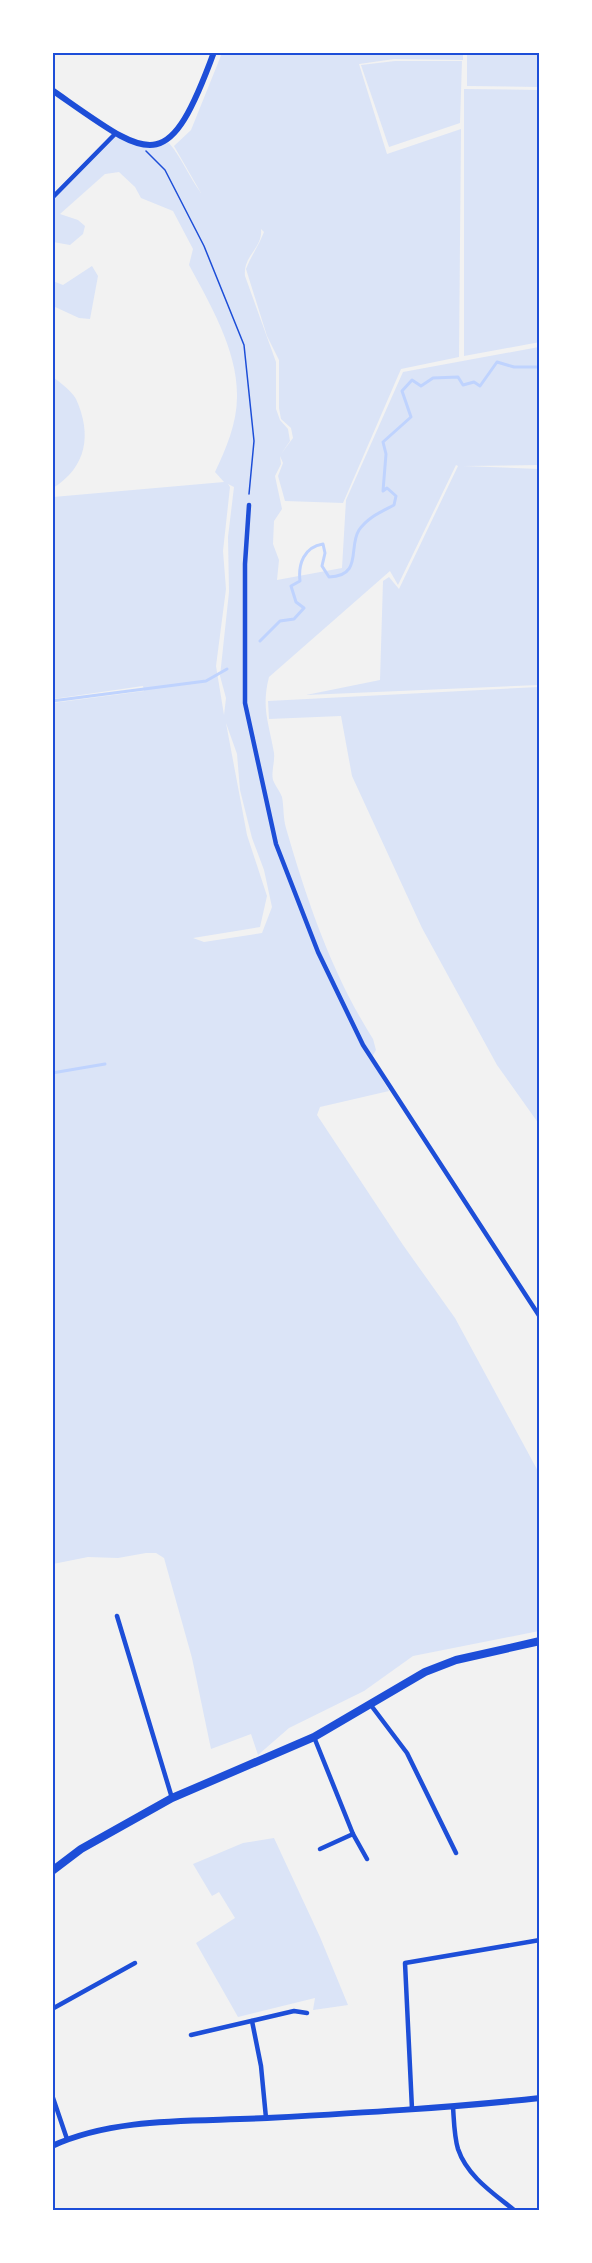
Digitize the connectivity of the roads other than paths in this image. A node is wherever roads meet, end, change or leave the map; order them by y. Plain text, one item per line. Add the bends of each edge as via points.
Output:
1 (214, 52) edge
2 (52, 90) edge
3 (115, 134) junction
4 (52, 198) edge
5 (249, 505) dead end
6 (540, 1317) edge
7 (117, 1617) dead end
8 (540, 1641) edge
9 (370, 1704) junction
10 (314, 1737) junction
11 (172, 1798) junction
12 (353, 1834) junction
13 (320, 1849) dead end
14 (456, 1853) dead end
15 (367, 1859) dead end
16 (52, 1870) edge
17 (540, 1940) edge
18 (135, 1964) dead end
19 (52, 2009) edge
20 (307, 2013) dead end
21 (252, 2021) junction
22 (191, 2035) dead end
23 (52, 2095) edge
24 (540, 2098) edge
25 (453, 2107) junction
26 (412, 2109) junction
27 (266, 2118) junction
28 (67, 2139) junction
29 (52, 2146) edge
30 (514, 2211) edge

1 - 3 street via 193,107 179,129 157,146 140,145
2 - 3 street
3 - 4 street
5 - 6 street via 245,703 276,844 318,952 363,1045
7 - 11 street
8 - 9 main road via 456,1660 400,1684
9 - 10 main road
9 - 14 street via 407,1753
10 - 11 main road
10 - 12 street
11 - 16 main road via 122,1824
12 - 13 street
12 - 15 street
17 - 26 street via 405,1963
18 - 19 street
20 - 21 street via 294,2011
21 - 22 street
21 - 27 street
23 - 28 street
24 - 25 street
25 - 26 street
25 - 30 street via 458,2148 465,2164
26 - 27 street
27 - 28 street via 145,2123
28 - 29 street

